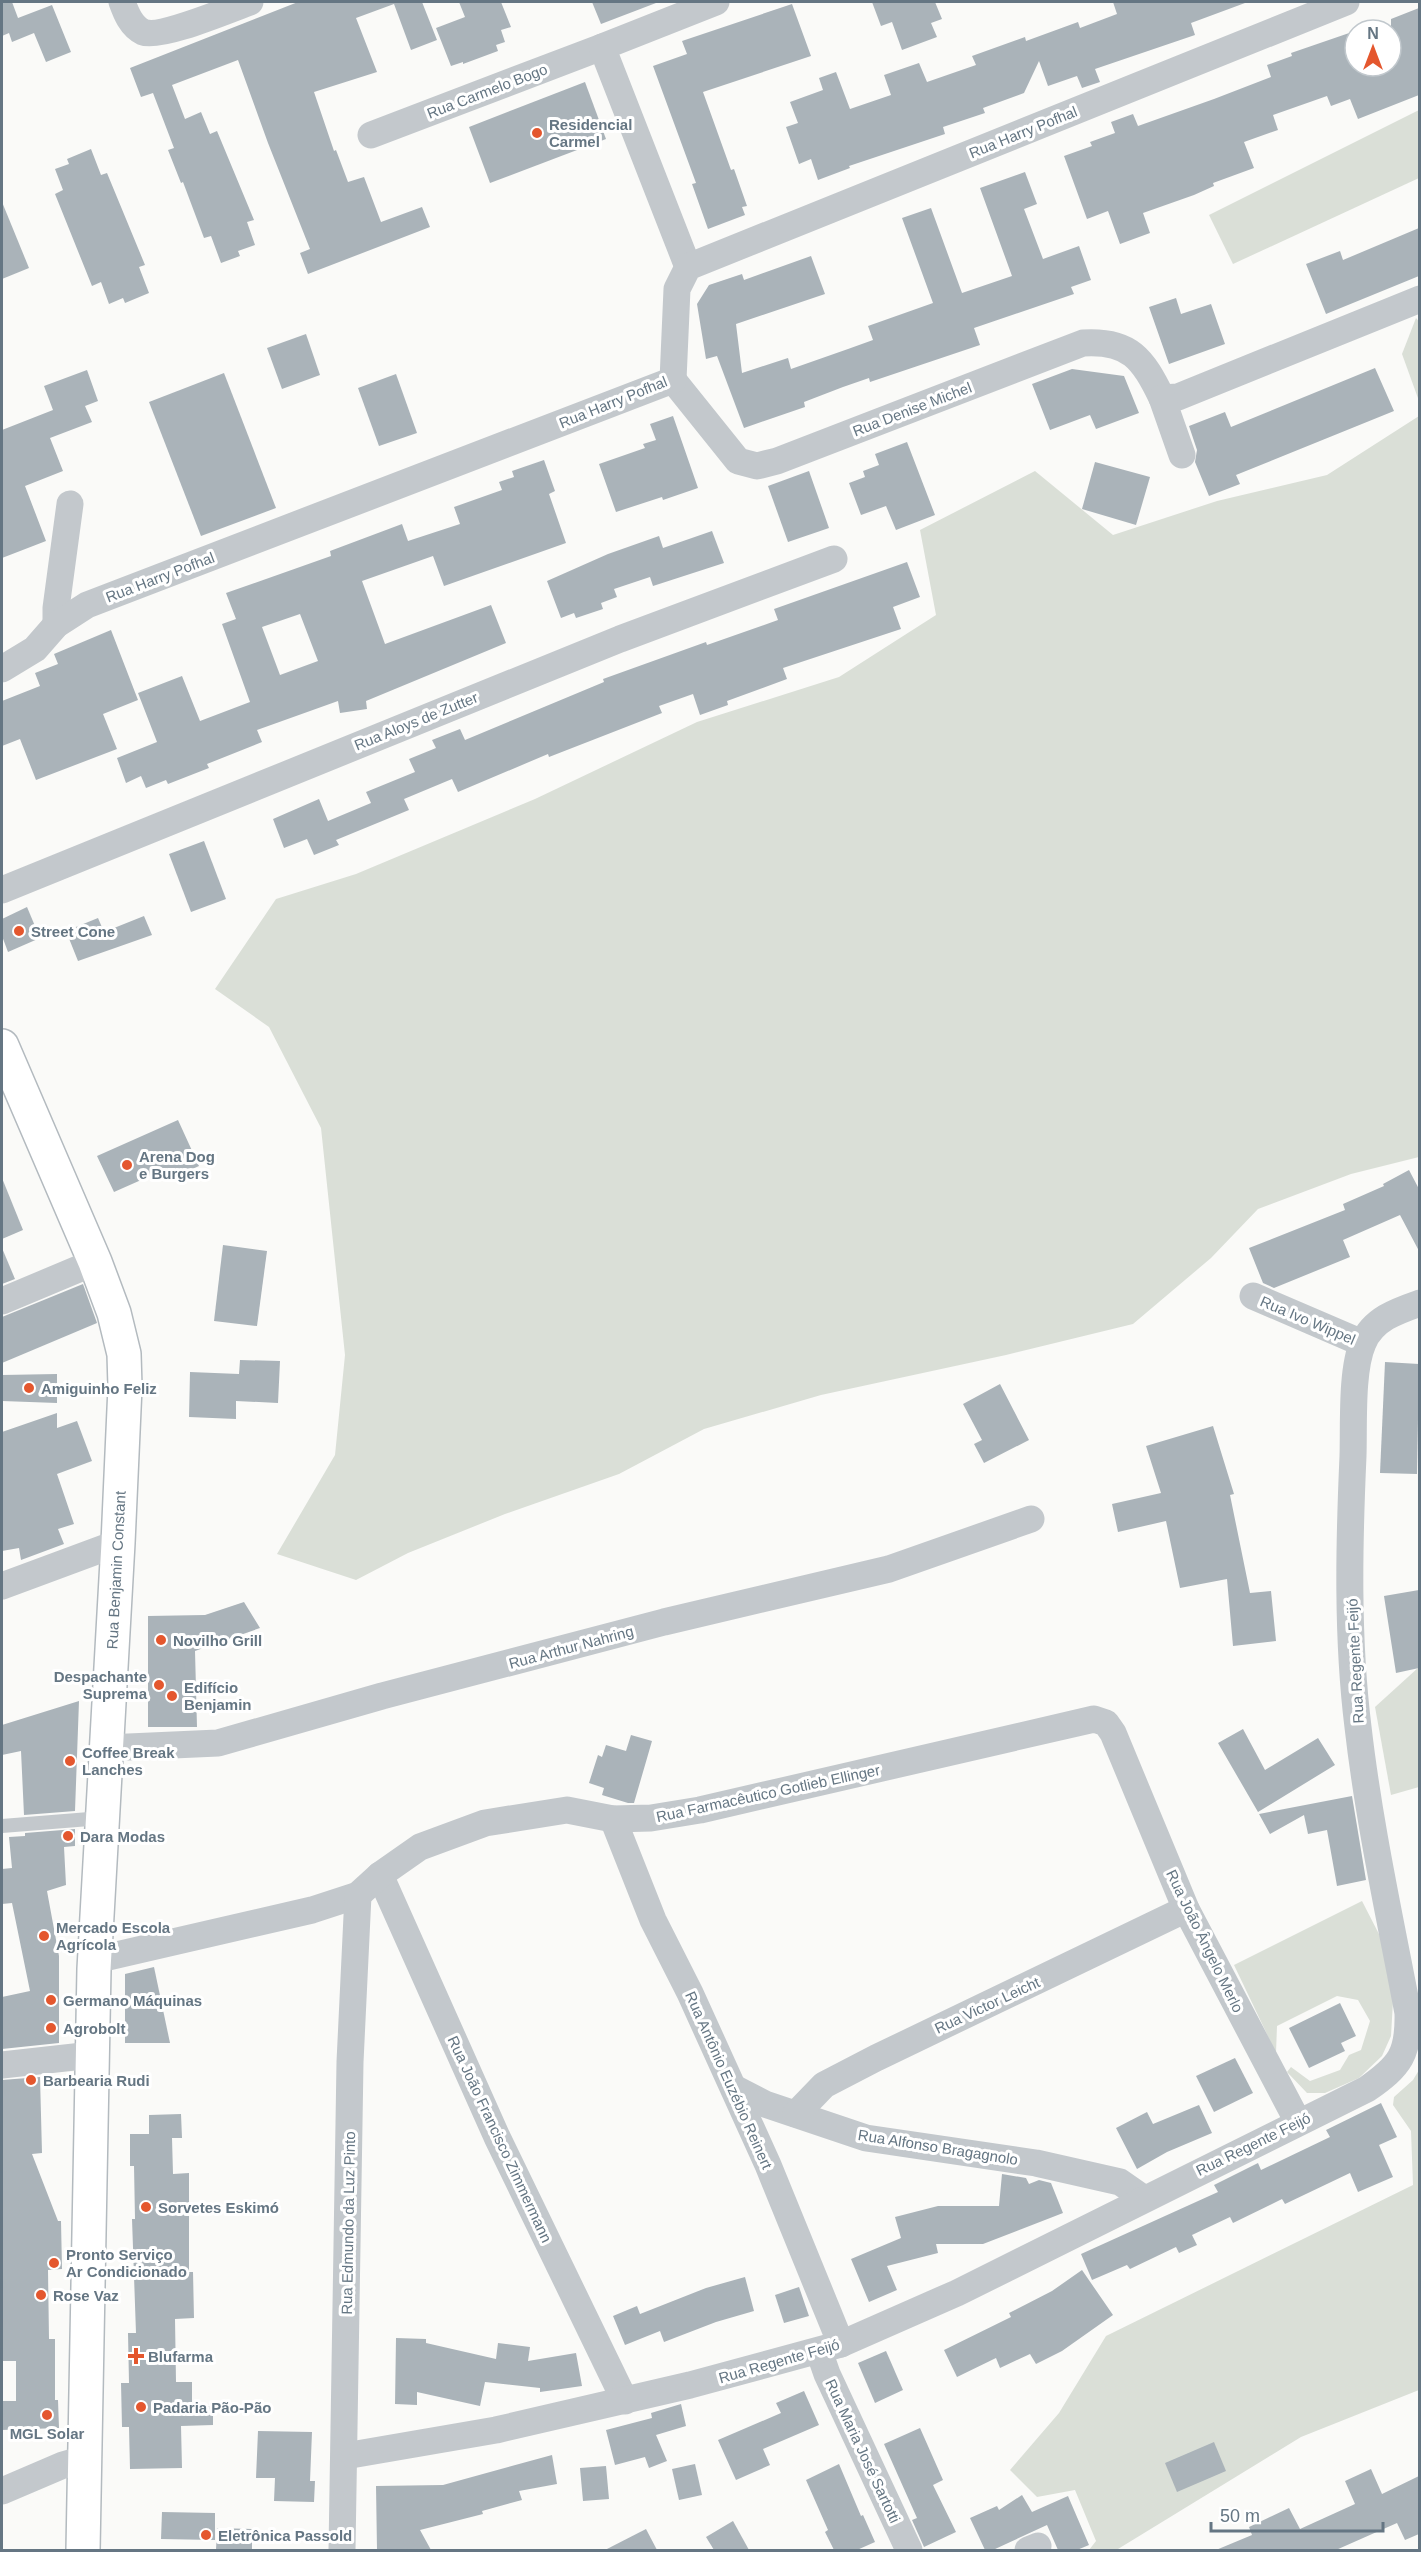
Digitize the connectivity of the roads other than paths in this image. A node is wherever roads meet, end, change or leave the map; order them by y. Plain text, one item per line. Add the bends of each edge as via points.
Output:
1 (122, 2) edge
2 (250, 2) edge
3 (716, 2) edge
4 (1346, 2) edge
5 (602, 47) junction
6 (371, 135) dead end
7 (688, 267) junction
8 (1419, 299) edge
9 (673, 380) junction
10 (1162, 398) junction
11 (1182, 455) dead end
12 (70, 504) dead end
13 (834, 559) dead end
14 (56, 625) junction
15 (2, 669) edge
16 (2, 890) edge
17 (2, 1046) edge
18 (95, 1262) junction
19 (1253, 1296) dead end
20 (2, 1300) edge
21 (1419, 1303) edge
22 (1362, 1343) junction
23 (1031, 1519) dead end
24 (118, 1543) junction
25 (2, 1586) edge
26 (1106, 1723) joint
27 (106, 1748) junction
28 (102, 1818) junction
29 (613, 1819) junction
30 (2, 1827) edge
31 (380, 1875) junction
32 (358, 1895) junction
33 (1186, 1909) junction
34 (95, 1960) junction
35 (92, 2055) junction
36 (2, 2065) edge
37 (734, 2088) junction
38 (796, 2114) junction
39 (1298, 2122) junction
40 (1143, 2198) junction
41 (830, 2348) junction
42 (625, 2401) junction
43 (345, 2456) junction
44 (84, 2460) junction
45 (2, 2491) edge
46 (83, 2550) edge
47 (342, 2550) edge
48 (909, 2550) edge

1 - 2 street via 128,19 143,32 163,32
3 - 5 street, Rua Carmelo Bogo
4 - 7 street, Rua Harry Pofhal
5 - 6 street, Rua Carmelo Bogo
5 - 7 street
7 - 9 street, Rua Harry Pofhal via 676,289
8 - 10 street via 1196,391
9 - 10 street, Rua Denise Michel via 738,460 757,466 1083,343 1101,342 1132,352
9 - 14 street, Rua Harry Pofhal via 87,605
10 - 11 street, Rua Denise Michel
12 - 14 street
13 - 16 street, Rua Aloys de Zutter via 620,639
14 - 15 street, Rua Harry Pofhal via 35,649
17 - 18 main road, Rua Benjamin Constant
18 - 20 street
18 - 24 main road, Rua Benjamin Constant via 114,1312 124,1354
19 - 22 street, Rua Ivo Wippel
21 - 22 street via 1373,1326
22 - 39 street, Rua Regente Feijó via 1357,1366 1352,1482 1352,1639 1367,1797 1409,2033 1404,2051 1390,2073 1367,2089
23 - 27 street, Rua Arthur Nahring via 889,1569 664,1622 218,1743
24 - 25 street
24 - 27 main road, Rua Benjamin Constant
26 - 29 street, Rua Farmacêutico Gotlieb Ellinger via 1094,1719 700,1810
26 - 33 street, Rua João Ângelo Merlo
27 - 28 main road, Rua Benjamin Constant
28 - 30 lane
28 - 34 main road, Rua Benjamin Constant
29 - 31 street, Rua Farmacêutico Gotlieb Ellinger via 567,1810 485,1823 420,1847
29 - 37 street, Rua Antônio Euzébio Reinert via 653,1920
31 - 32 street, Rua Farmacêutico Gotlieb Ellinger
31 - 42 street, Rua João Francisco Zimmermann via 497,2137
32 - 34 street, Rua Farmacêutico Gotlieb Ellinger via 312,1910
32 - 43 street, Rua Edmundo da Luz Pinto via 350,2062
33 - 38 street, Rua Victor Leicht via 824,2085
33 - 39 street, Rua João Ângelo Merlo
34 - 35 main road, Rua Benjamin Constant
35 - 36 street
35 - 44 main road, Rua Benjamin Constant
37 - 38 street, Rua Alfonso Bragagnolo
37 - 41 street, Rua Antônio Euzébio Reinert via 820,2288
38 - 40 street, Rua Alfonso Bragagnolo via 866,2138 1036,2163 1120,2182
39 - 40 street, Rua Regente Feijó
40 - 41 street, Rua Regente Feijó via 957,2293
41 - 42 street, Rua Regente Feijó
41 - 48 street, Rua Maria José Sartotti
42 - 43 street, Rua Regente Feijó via 496,2430
43 - 47 street, Rua Edmundo da Luz Pinto
44 - 45 street
44 - 46 main road, Rua Benjamin Constant

